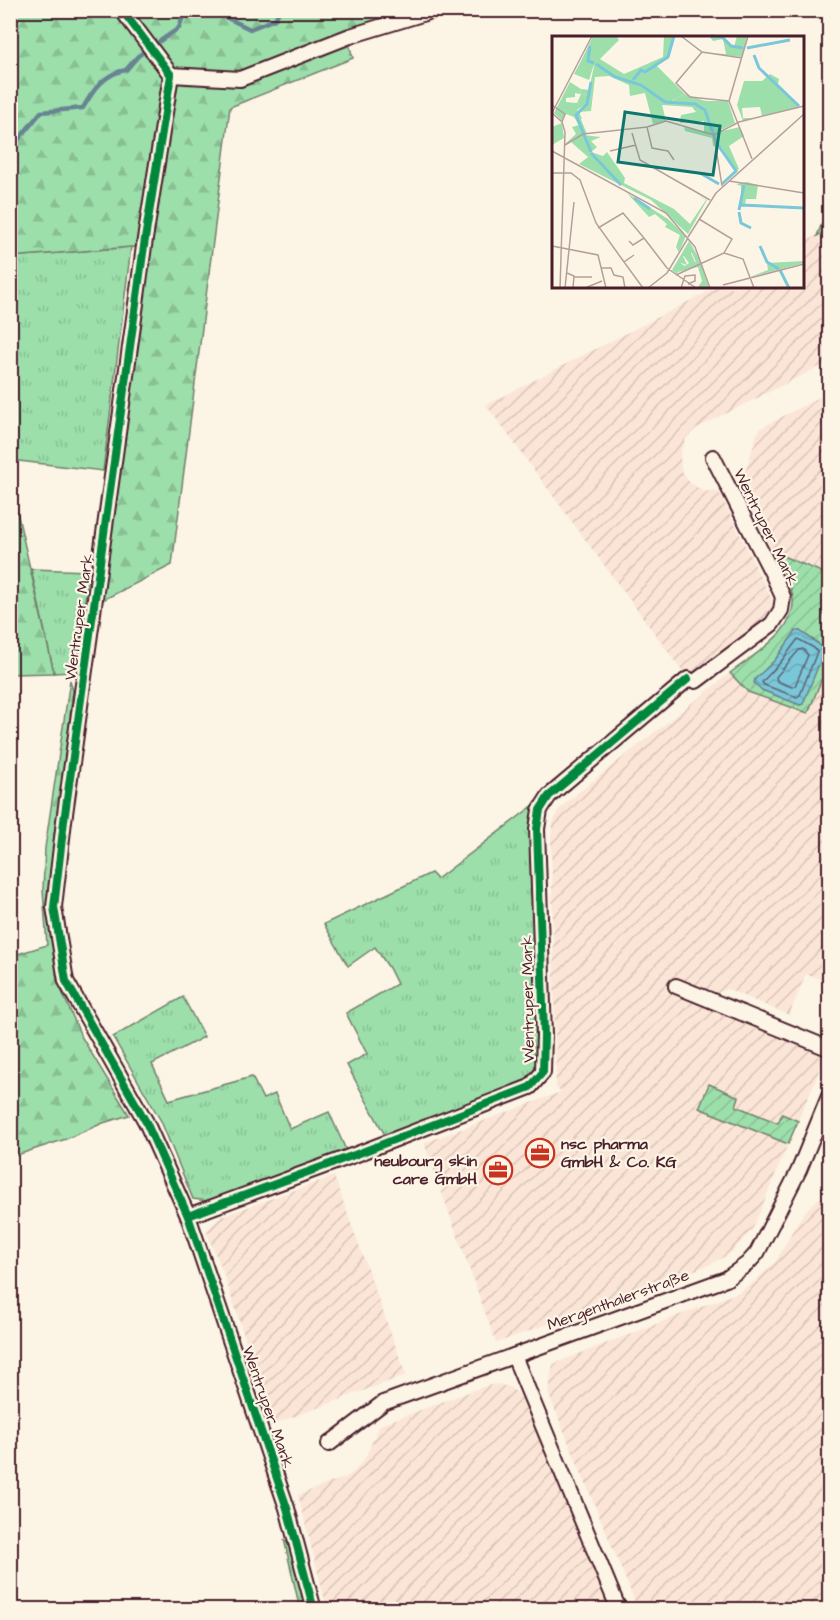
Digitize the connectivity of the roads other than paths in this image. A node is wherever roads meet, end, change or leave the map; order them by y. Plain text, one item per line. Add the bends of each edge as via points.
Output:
1 (122, 10) edge
2 (435, 10) edge
3 (171, 75) junction
4 (713, 457) dead end
5 (676, 986) dead end
6 (830, 1049) edge
7 (830, 1094) edge
8 (188, 1216) junction
9 (514, 1356) junction
10 (329, 1444) dead end
11 (314, 1610) edge
12 (619, 1610) edge

1 - 3 street
2 - 3 street via 350,36 240,79
3 - 8 street, Wentruper Mark via 54,907 66,981 146,1122
4 - 8 street, Wentruper Mark via 783,597 781,610 772,624 692,680 549,796 540,810 537,829 543,1072 530,1088
5 - 6 street
7 - 9 street, Mergenthalerstraße via 799,1170 758,1253 747,1264 726,1279
8 - 11 street, Wentruper Mark via 288,1508
9 - 10 street, Mergenthalerstraße via 383,1403
9 - 12 street

